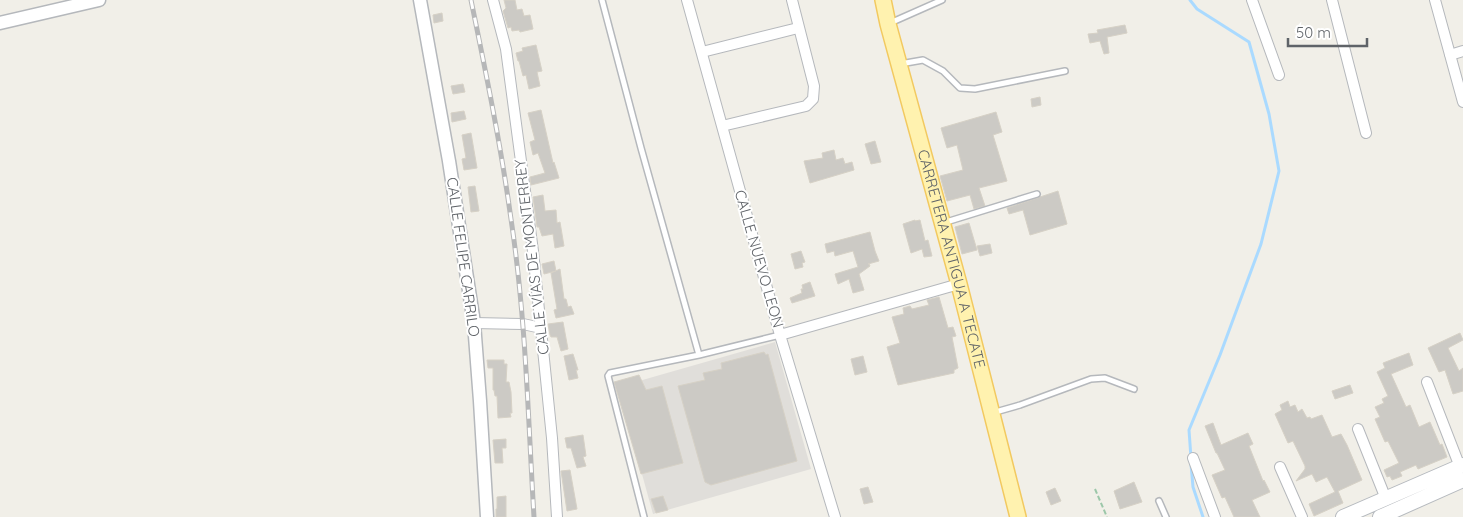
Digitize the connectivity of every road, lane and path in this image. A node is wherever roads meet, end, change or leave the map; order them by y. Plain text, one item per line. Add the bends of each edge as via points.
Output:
1 (99, 0) edge
2 (420, 0) edge
3 (493, 0) edge
4 (602, 0) edge
5 (688, 0) edge
6 (792, 0) edge
7 (883, 0) edge
8 (942, 0) edge
9 (1252, 0) edge
10 (1332, 0) edge
11 (1436, 0) edge
12 (0, 23) edge
13 (888, 24) junction
14 (798, 28) junction
15 (1463, 51) edge
16 (702, 52) junction
17 (1450, 55) junction
18 (899, 64) junction
19 (1065, 72) dead end
20 (1279, 75) dead end
21 (1463, 102) edge
22 (722, 126) junction
23 (1366, 133) dead end
24 (1037, 194) dead end
25 (943, 223) junction
26 (959, 284) junction
27 (474, 323) junction
28 (541, 328) junction
29 (780, 335) junction
30 (699, 355) junction
31 (1426, 382) dead end
32 (1134, 389) dead end
33 (992, 413) junction
34 (1358, 429) dead end
35 (1193, 458) dead end
36 (1280, 467) dead end
37 (1462, 471) edge
38 (1095, 489) dead end
39 (1159, 501) dead end
40 (1388, 511) edge
41 (487, 517) edge
42 (557, 517) edge
43 (644, 517) edge
44 (835, 517) edge
45 (1018, 517) edge
46 (1107, 517) edge
47 (1166, 517) edge
48 (1215, 517) edge
49 (1302, 517) edge
50 (1343, 517) edge

1 - 12 street
2 - 27 street, CALLE FELIPE CARRILO
3 - 28 street, CALLE VÍAS DE MONTERREY via 506,49 513,96
4 - 30 lane
5 - 16 street, CALLE NUEVO LEON
6 - 14 street
7 - 13 main road, CARRETERA ANTIGUA A TECATE
8 - 13 lane
9 - 20 street
10 - 23 street
11 - 17 street
13 - 18 main road, CARRETERA ANTIGUA A TECATE
14 - 16 street
14 - 22 street via 814,86 813,99 806,106
15 - 17 street
16 - 22 street, CALLE NUEVO LEON
17 - 21 street
18 - 19 lane via 923,60 942,71 960,88 976,89
18 - 25 main road, CARRETERA ANTIGUA A TECATE
22 - 29 street, CALLE NUEVO LEON
24 - 25 lane
25 - 26 main road, CARRETERA ANTIGUA A TECATE
26 - 29 street
26 - 33 main road, CARRETERA ANTIGUA A TECATE
27 - 28 street via 523,324
27 - 41 street, CALLE FELIPE CARRILO
28 - 42 street, CALLE VÍAS DE MONTERREY
29 - 30 lane
29 - 44 street, CALLE NUEVO LEON
30 - 43 lane via 613,372 608,376
31 - 37 street
32 - 33 lane via 1105,378 1091,379
33 - 45 main road, CARRETERA ANTIGUA A TECATE
34 - 40 street
35 - 48 street
36 - 49 street
37 - 40 main road
38 - 46 path
39 - 47 lane
40 - 50 main road

